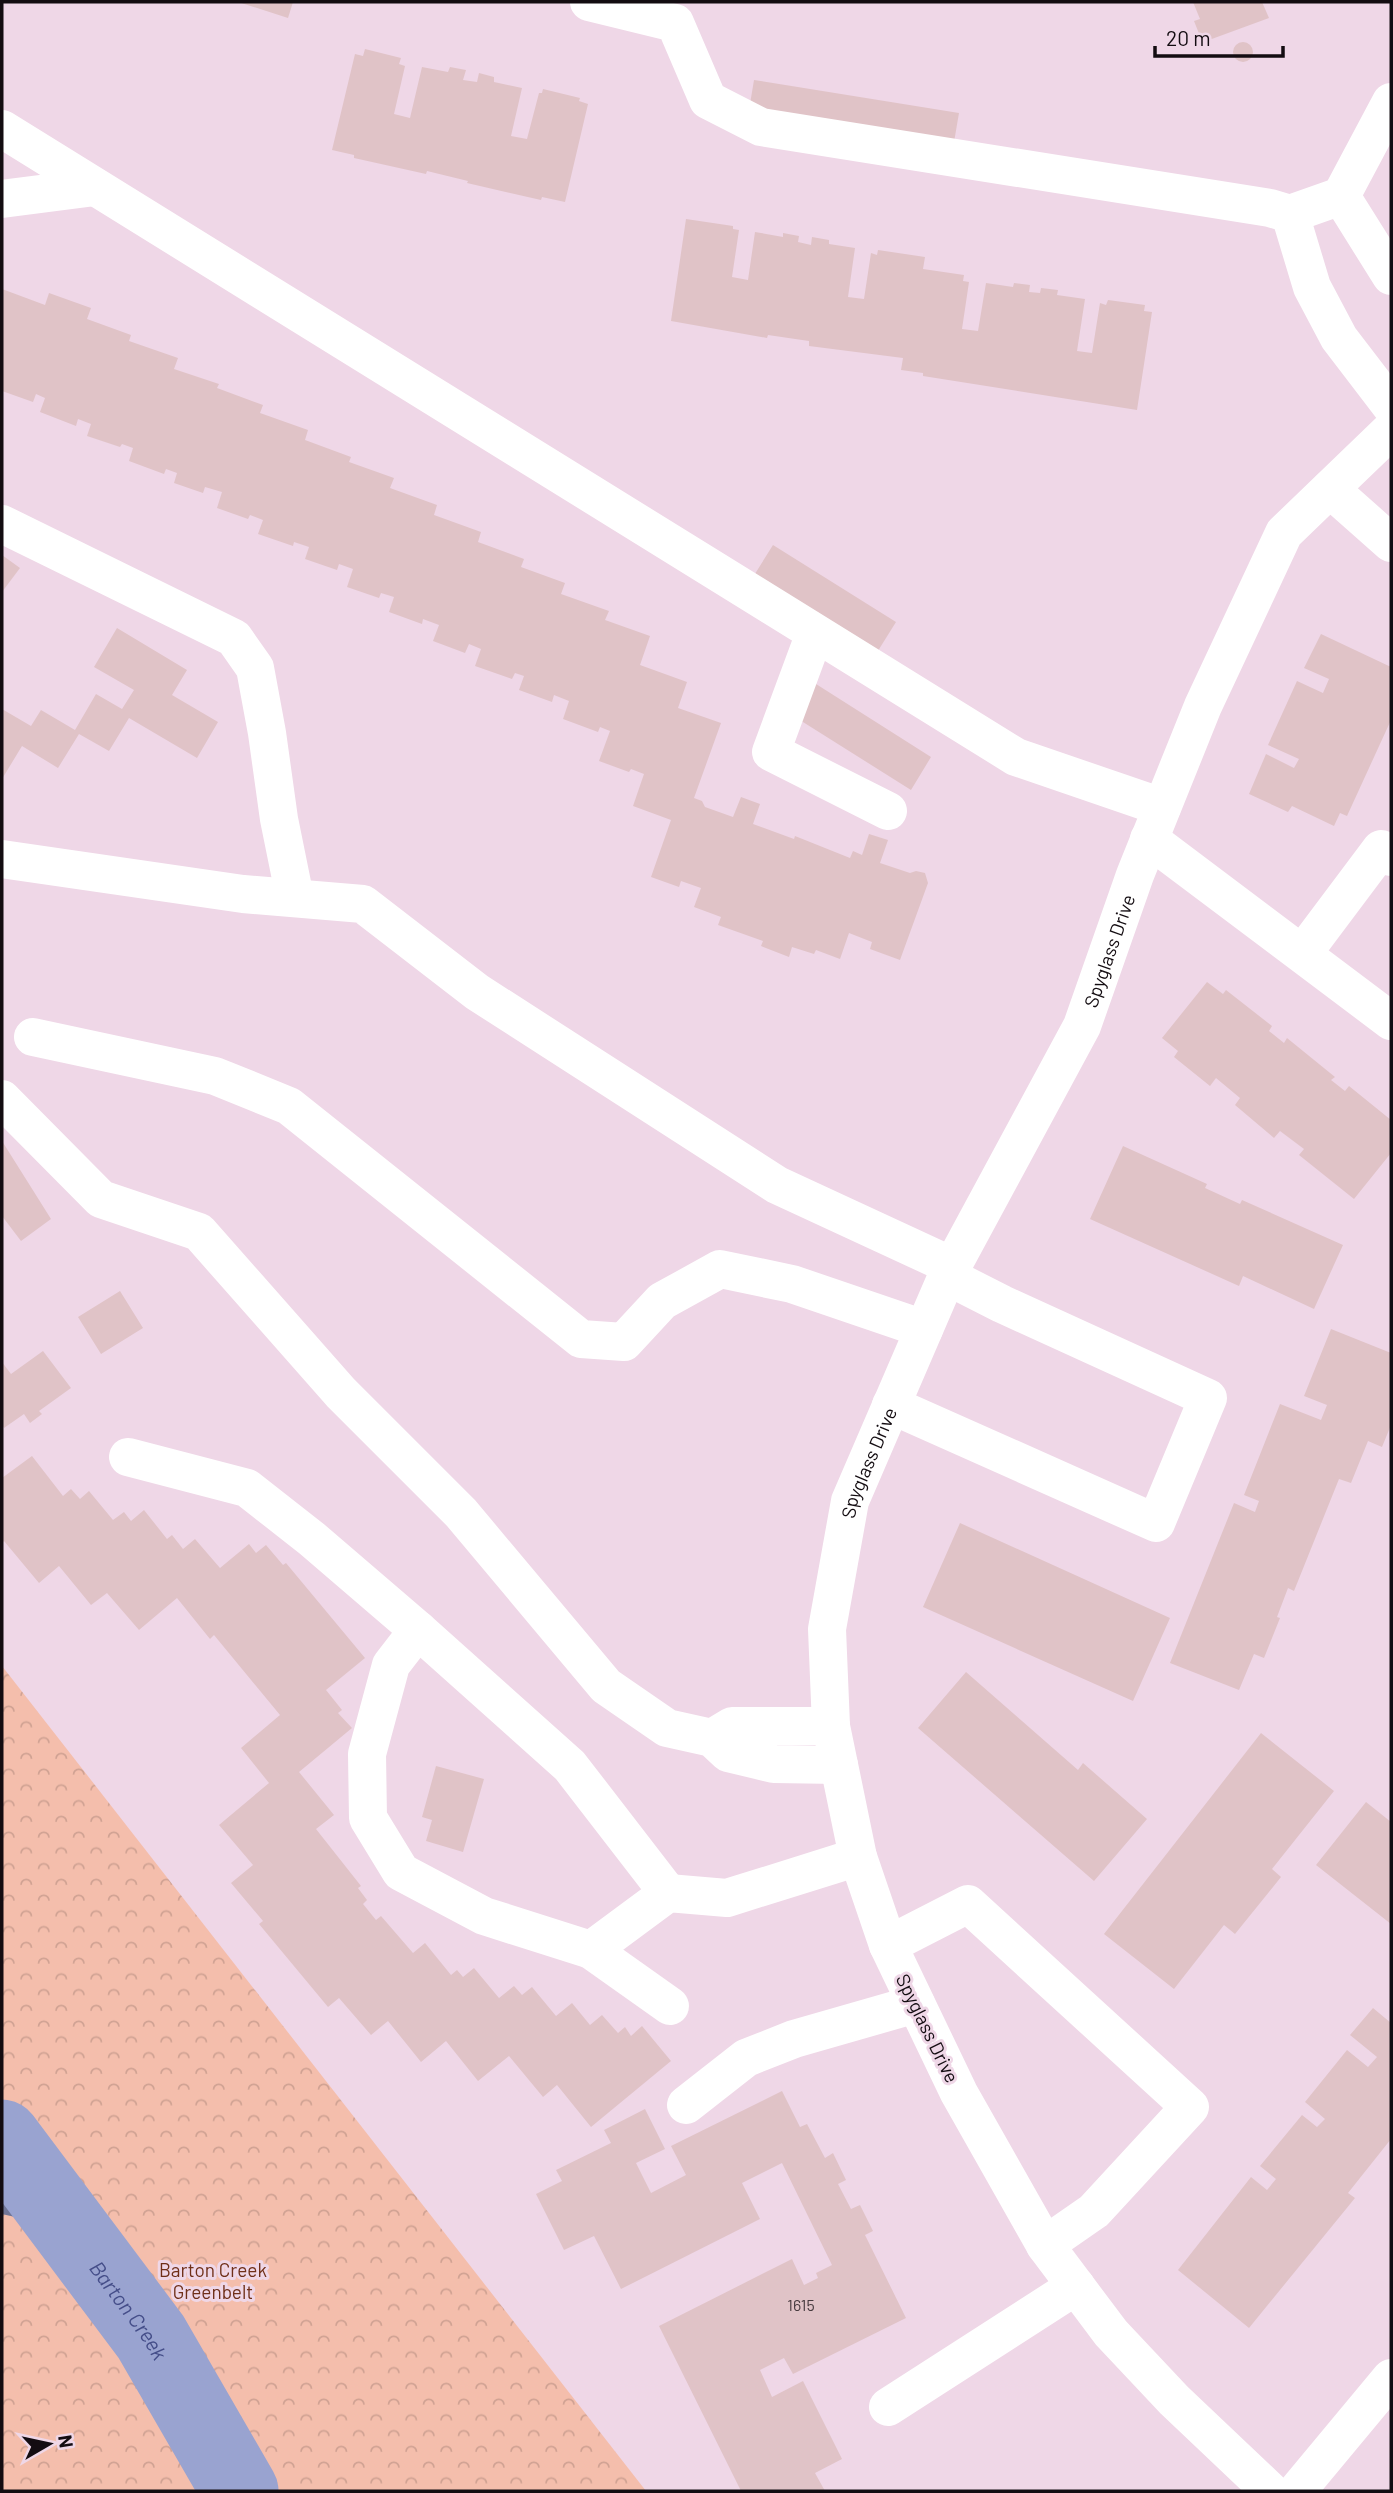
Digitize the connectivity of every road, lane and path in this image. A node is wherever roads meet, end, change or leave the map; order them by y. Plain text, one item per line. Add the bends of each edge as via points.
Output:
1 (589, 2) edge
2 (1391, 102) edge
3 (2, 129) edge
4 (95, 187) junction
5 (1341, 196) junction
6 (2, 199) edge
7 (1290, 214) junction
8 (1391, 276) edge
9 (1391, 406) edge
10 (1391, 430) edge
11 (1330, 489) junction
12 (2, 524) edge
13 (1391, 543) edge
14 (814, 633) junction
15 (888, 811) dead end
16 (1156, 823) junction
17 (1391, 857) edge
18 (2, 859) edge
19 (295, 898) junction
20 (1303, 953) junction
21 (1391, 1021) edge
22 (33, 1037) dead end
23 (2, 1099) edge
24 (950, 1271) junction
25 (924, 1329) junction
26 (891, 1405) junction
27 (128, 1457) dead end
28 (418, 1630) junction
29 (831, 1726) junction
30 (712, 1738) junction
31 (839, 1765) junction
32 (858, 1857) junction
33 (668, 1893) junction
34 (888, 1945) junction
35 (592, 1950) junction
36 (916, 2004) junction
37 (670, 2007) dead end
38 (686, 2105) dead end
39 (1045, 2245) junction
40 (1076, 2286) junction
41 (1391, 2378) edge
42 (888, 2407) dead end
43 (1269, 2491) edge
44 (1297, 2491) edge

1 - 7 street via 675,23 708,100 761,127
2 - 5 street
3 - 4 street
4 - 6 street
4 - 14 street
5 - 7 street
5 - 8 street
7 - 9 street via 1312,287 1339,338
10 - 11 street, Spyglass Drive
11 - 13 street
11 - 16 street, Spyglass Drive via 1284,533 1203,706
12 - 19 street via 234,638 255,668
14 - 15 street via 771,751
14 - 16 street via 1016,757
16 - 20 street
16 - 24 street, Spyglass Drive via 1082,1026
17 - 20 street via 1381,849
18 - 19 street
19 - 24 street via 363,904 477,992 777,1185
20 - 21 street
22 - 25 street via 215,1076 289,1106 581,1339 624,1342 662,1301 720,1269 792,1284
23 - 30 street via 101,1199 200,1232 341,1394 461,1513 607,1686 667,1728
24 - 25 street, Spyglass Drive
24 - 26 street via 1002,1304 1208,1398 1156,1523
25 - 26 street, Spyglass Drive
26 - 29 street, Spyglass Drive via 850,1501 827,1629
27 - 28 street via 247,1488
28 - 33 street via 570,1766
28 - 35 street via 391,1665 367,1754 368,1818 401,1872 484,1916
29 - 30 street via 732,1726
29 - 31 street, Spyglass Drive
30 - 31 street via 728,1753 774,1764
31 - 32 street, Spyglass Drive
32 - 33 street via 727,1898
32 - 34 street, Spyglass Drive
33 - 35 street
34 - 36 street, Spyglass Drive
34 - 39 street via 968,1904 1190,2107 1094,2211
35 - 37 street
36 - 38 street via 794,2039 746,2058
36 - 39 street, Spyglass Drive via 959,2093
39 - 40 street, Spyglass Drive
40 - 42 street
40 - 43 street, Spyglass Drive via 1129,2353
41 - 44 street

